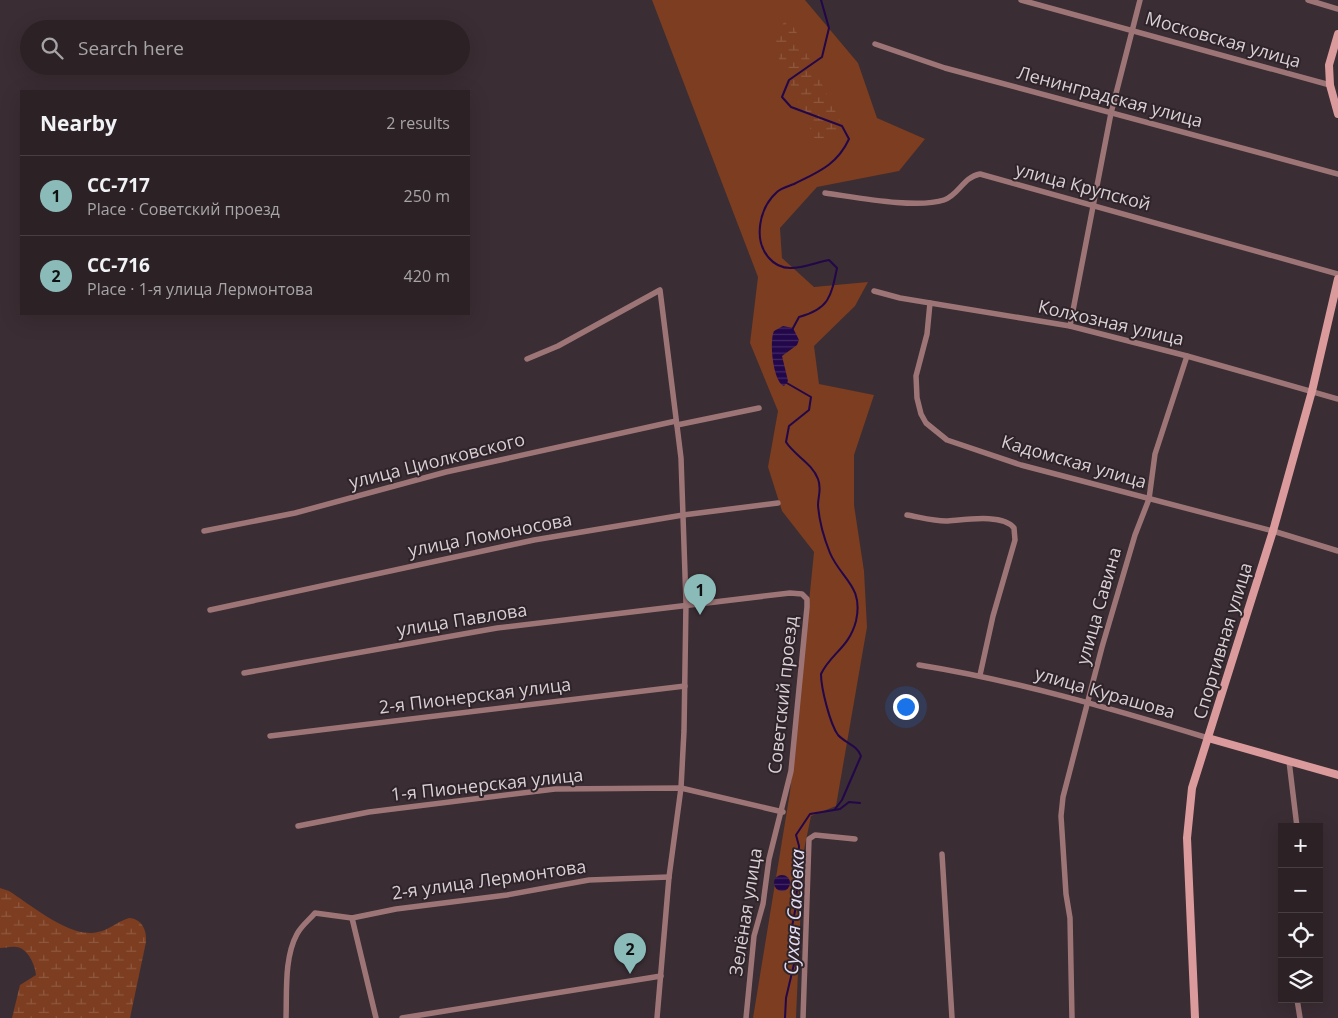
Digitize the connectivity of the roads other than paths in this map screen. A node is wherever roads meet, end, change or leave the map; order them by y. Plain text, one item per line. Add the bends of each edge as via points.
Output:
1 (1021, 0) edge
2 (1140, 0) edge
3 (1308, 0) edge
4 (1338, 10) edge
5 (1132, 30) junction
6 (1338, 34) edge
7 (875, 44) dead end
8 (1330, 85) junction
9 (1111, 113) junction
10 (1338, 114) edge
11 (1338, 174) edge
12 (825, 193) dead end
13 (1094, 204) junction
14 (1338, 274) edge
15 (1338, 279) edge
16 (874, 291) dead end
17 (930, 303) junction
18 (1070, 326) junction
19 (1187, 356) junction
20 (527, 359) dead end
21 (1312, 391) junction
22 (1338, 398) edge
23 (759, 408) dead end
24 (677, 423) junction
25 (1149, 499) junction
26 (778, 503) dead end
27 (683, 515) junction
28 (907, 515) dead end
29 (204, 531) dead end
30 (1273, 531) junction
31 (1338, 551) edge
32 (686, 603) junction
33 (210, 610) dead end
34 (919, 665) dead end
35 (244, 673) dead end
36 (980, 675) junction
37 (685, 686) junction
38 (1088, 702) junction
39 (270, 736) dead end
40 (1208, 738) junction
41 (1289, 762) junction
42 (1338, 775) edge
43 (681, 788) junction
44 (783, 812) junction
45 (1297, 823) edge
46 (298, 826) dead end
47 (855, 839) dead end
48 (942, 854) dead end
49 (669, 877) junction
50 (352, 918) junction
51 (661, 976) junction
52 (1298, 1003) edge
53 (286, 1018) edge
54 (376, 1018) edge
55 (402, 1018) edge
56 (657, 1018) edge
57 (746, 1018) edge
58 (803, 1018) edge
59 (952, 1018) edge
60 (1072, 1018) edge
61 (1195, 1018) edge
62 (1300, 1018) edge

1 - 5 street, Московская улица
2 - 5 street
3 - 4 street
5 - 8 street, Московская улица
5 - 9 street
6 - 8 street via 1329,65
7 - 9 street, Ленинградская улица via 945,68
8 - 10 street
9 - 11 street, Ленинградская улица
9 - 13 street
12 - 13 street, улица Крупской via 938,202 954,196 969,178 980,174
13 - 14 street, улица Крупской
13 - 18 street
15 - 21 street, Спортивная улица
16 - 17 street, Колхозная улица
17 - 18 street, Колхозная улица
17 - 25 street, Кадомская улица via 916,390 920,414 934,431 947,440 1021,465
18 - 19 street, Колхозная улица
19 - 21 street, Колхозная улица
19 - 25 street, улица Савина via 1156,454
20 - 24 street via 558,346 660,290
21 - 22 street, Колхозная улица
21 - 30 street, Спортивная улица
23 - 24 street, улица Циолковского
24 - 27 street
24 - 29 street, улица Циолковского via 446,472 295,513
25 - 30 street, Кадомская улица
25 - 38 street, улица Савина via 1135,535
26 - 27 street, улица Ломоносова
27 - 32 street
27 - 33 street, улица Ломоносова via 534,540
28 - 36 street via 945,521 1004,521 1014,528 1016,540 993,616
30 - 31 street, Кадомская улица
30 - 40 street, Спортивная улица
32 - 35 street, улица Павлова via 497,628
32 - 37 street
32 - 44 street, Советский проезд via 790,593 802,594 807,599 794,748
34 - 36 street, улица Курашова
36 - 38 street, улица Курашова
37 - 39 street, 2-я Пионерская улица
37 - 43 street
38 - 40 street, улица Курашова
38 - 60 street, улица Савина via 1067,777 1061,816 1070,918
40 - 41 street, улица Курашова
40 - 61 street, Спортивная улица via 1192,788 1186,838
41 - 42 street, улица Курашова
41 - 45 street
43 - 44 street
43 - 46 street, 1-я Пионерская улица via 555,789 369,812
43 - 49 street
44 - 57 street, Зелёная улица via 773,842 754,936
47 - 58 street via 815,835 808,839
48 - 59 street
49 - 50 street, 2-я улица Лермонтова via 588,880 507,895 396,908
49 - 51 street
50 - 53 street, 2-я улица Лермонтова via 315,913 297,933 287,981
50 - 54 street
51 - 55 street
51 - 56 street
52 - 62 street

